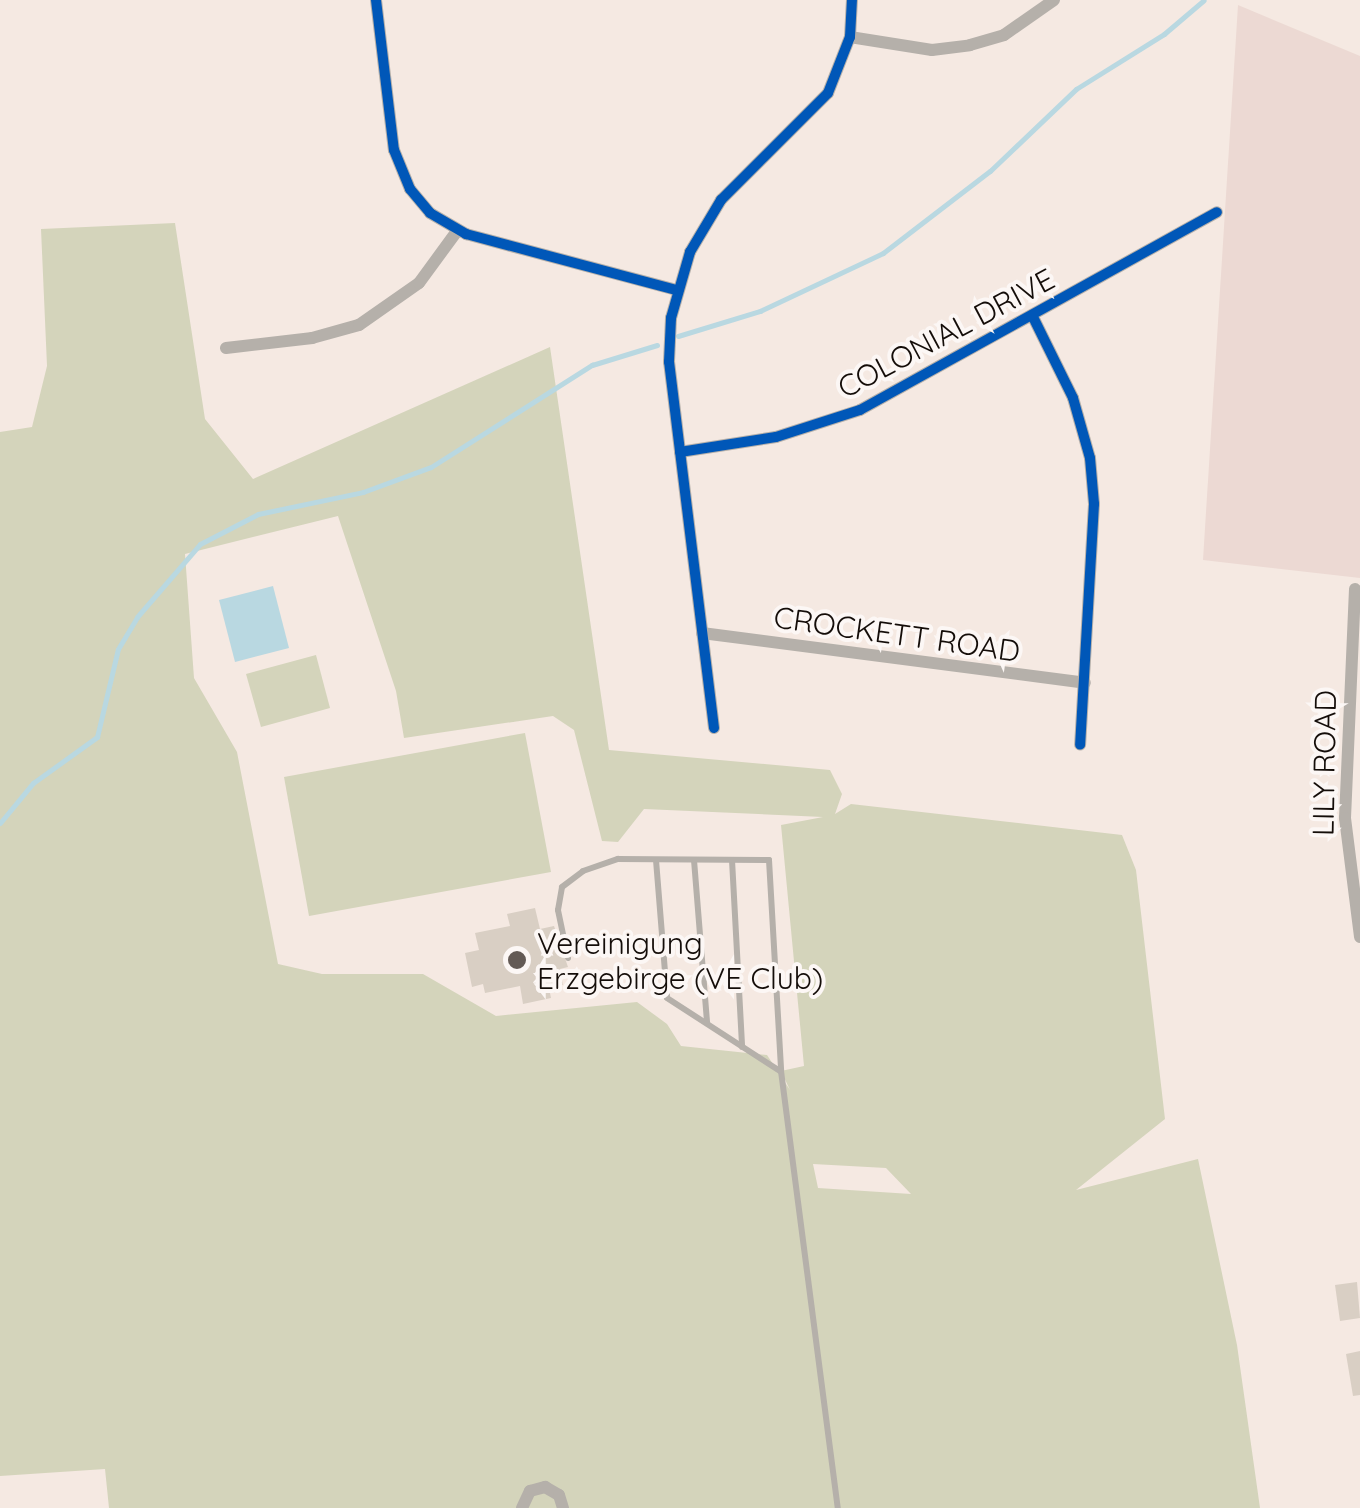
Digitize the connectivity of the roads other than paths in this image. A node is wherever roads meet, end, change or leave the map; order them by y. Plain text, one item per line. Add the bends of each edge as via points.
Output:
1 (376, 0) edge
2 (852, 0) edge
3 (1054, 0) edge
4 (850, 37) junction
5 (1217, 212) dead end
6 (456, 230) junction
7 (677, 290) junction
8 (1034, 318) junction
9 (226, 348) dead end
10 (680, 452) junction
11 (1355, 589) dead end
12 (702, 633) junction
13 (1084, 683) junction
14 (714, 728) dead end
15 (1080, 745) dead end
16 (656, 860) junction
17 (694, 860) junction
18 (732, 860) junction
19 (1360, 937) edge
20 (568, 958) dead end
21 (707, 1022) junction
22 (742, 1047) junction
23 (781, 1071) junction
24 (522, 1508) edge
25 (563, 1508) edge
26 (838, 1508) edge

1 - 6 street via 400,170 421,204
2 - 4 street
3 - 4 street via 1004,35 970,46 932,50
4 - 7 street via 838,73 811,115 721,200
5 - 8 street, COLONIAL DRIVE
6 - 7 street
6 - 9 street via 419,284 359,325
7 - 10 street via 668,345
8 - 10 street, COLONIAL DRIVE via 860,410 776,437
8 - 13 street via 1073,398 1090,458 1094,504
10 - 12 street
11 - 19 street, LILY ROAD via 1345,818
12 - 13 street, CROCKETT ROAD
12 - 14 street
13 - 15 street
16 - 17 lane
16 - 20 lane via 618,859 562,887 558,910
16 - 21 lane via 667,998
17 - 18 lane
17 - 21 lane
18 - 22 lane
18 - 23 lane via 769,860
21 - 22 lane
22 - 23 lane
23 - 26 lane
24 - 25 street via 530,1490 546,1486

